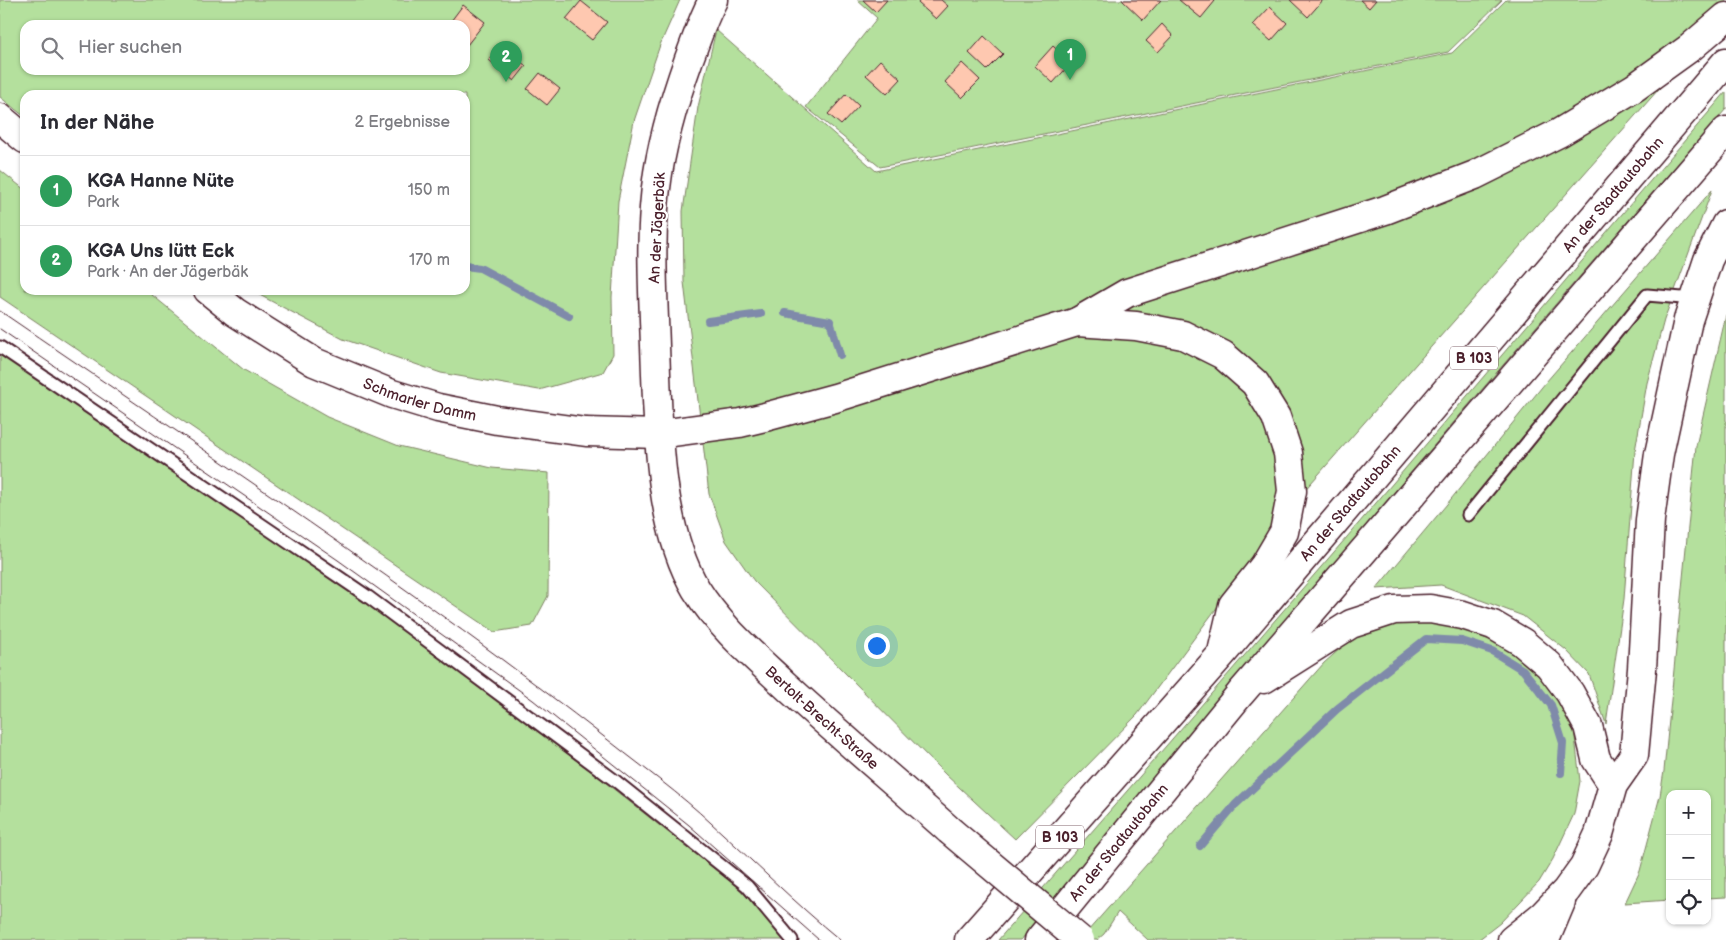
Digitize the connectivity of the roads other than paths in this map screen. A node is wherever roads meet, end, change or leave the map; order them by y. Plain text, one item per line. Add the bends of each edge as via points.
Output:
1 (713, 0) edge
2 (1726, 17) edge
3 (1726, 62) edge
4 (0, 118) edge
5 (1726, 131) edge
6 (20, 135) edge
7 (1726, 224) edge
8 (214, 295) edge
9 (1695, 299) junction
10 (1077, 322) junction
11 (0, 347) edge
12 (659, 434) junction
13 (1468, 515) dead end
14 (1221, 655) junction
15 (1240, 694) junction
16 (1613, 785) junction
17 (1566, 891) junction
18 (790, 938) edge
19 (969, 940) edge
20 (1039, 940) edge
21 (1080, 940) edge
22 (1512, 940) edge
23 (1546, 940) edge

1 - 12 main road, An der Jägerbäk via 683,75 658,172 652,263
2 - 10 main road via 1634,88 1559,133 1475,175 1385,210 1127,292
3 - 14 main road, An der Stadtautobahn / B 103
4 - 6 main road
5 - 15 main road, An der Stadtautobahn / B 103
7 - 9 main road via 1708,260
8 - 12 main road, Schmarler Damm via 314,362 392,394 438,408 497,420 586,432
9 - 13 lane via 1647,295
9 - 16 main road via 1672,389 1651,510 1634,755
10 - 12 main road, Schmarler Damm via 765,417
10 - 14 main road via 1136,326 1183,335 1222,355 1255,383 1276,418 1288,453 1292,491 1284,532 1264,566 1233,604
11 - 18 lane via 367,596 556,736 747,886
12 - 21 main road, Bertolt-Brecht-Straße, bridge via 668,515 680,556 696,589 718,617 818,716
14 - 19 main road, An der Stadtautobahn / B 103
15 - 16 main road via 1350,624 1394,610 1430,609 1463,615 1522,642 1549,665 1570,693 1588,726 1596,759
15 - 20 main road, An der Stadtautobahn / B 103
16 - 17 main road via 1591,854
17 - 22 main road
17 - 23 main road

